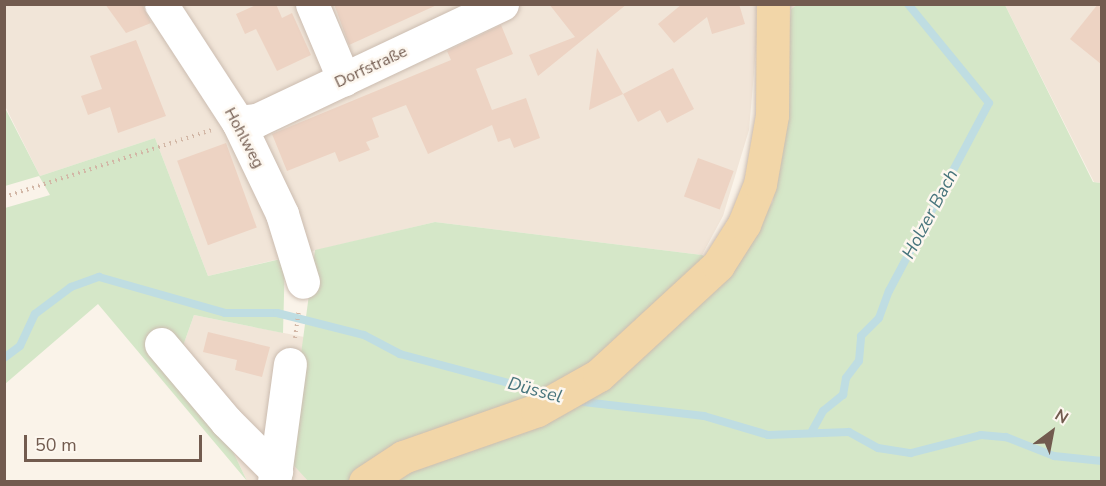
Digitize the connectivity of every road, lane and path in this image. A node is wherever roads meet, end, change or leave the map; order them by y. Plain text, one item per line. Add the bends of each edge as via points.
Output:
1 (161, 4) edge
2 (312, 4) edge
3 (502, 4) edge
4 (773, 4) edge
5 (344, 80) junction
6 (238, 122) junction
7 (4, 197) edge
8 (303, 282) dead end
9 (161, 344) dead end
10 (290, 364) dead end
11 (275, 476) edge
12 (365, 482) edge

1 - 6 street, Hohlweg
2 - 5 street
3 - 5 street, Dorfstraße
4 - 12 main road via 777,26 772,115 760,184 744,224 718,265 599,375 537,410 403,457
5 - 6 street, Dorfstraße via 257,120
6 - 7 path
6 - 8 street, Hohlweg via 282,214
9 - 11 street
10 - 11 street

